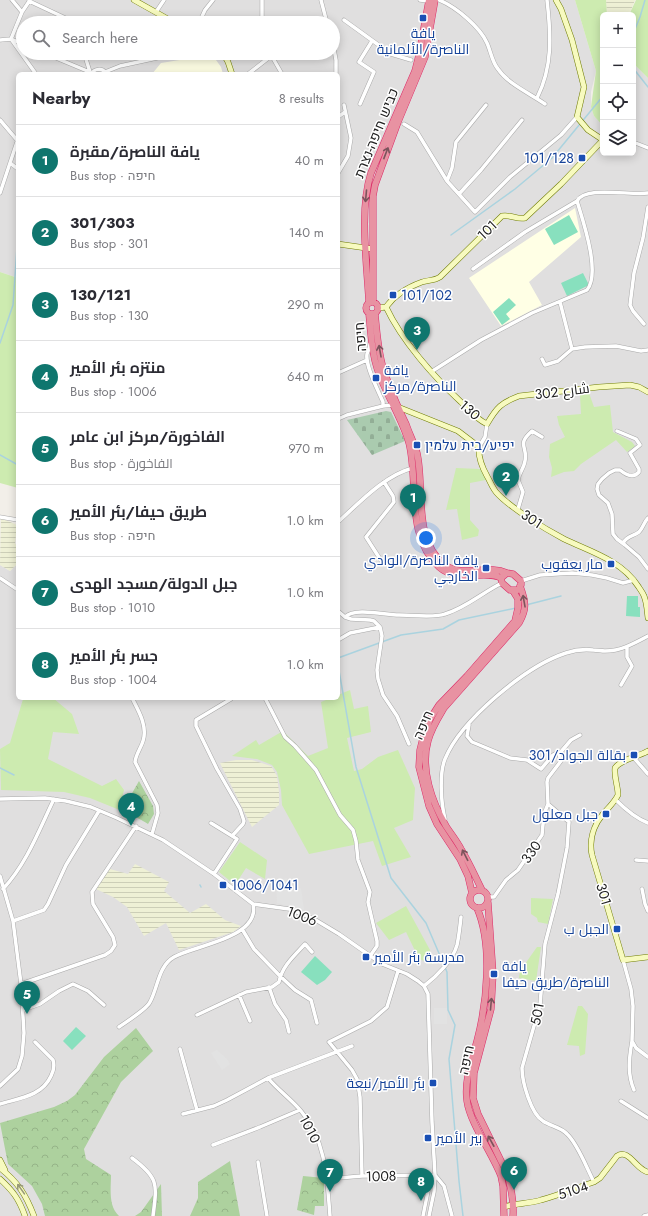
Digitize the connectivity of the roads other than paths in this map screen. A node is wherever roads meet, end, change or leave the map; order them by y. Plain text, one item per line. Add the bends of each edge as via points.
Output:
1 (12, 0) edge
2 (134, 0) edge
3 (164, 0) edge
4 (213, 0) edge
5 (262, 0) edge
6 (321, 0) edge
7 (420, 0) edge
8 (431, 0) edge
9 (439, 0) edge
10 (547, 0) edge
11 (556, 0) edge
12 (29, 1) edge
13 (22, 12) junction
14 (156, 12) junction
15 (20, 16) edge
16 (61, 16) edge
17 (163, 16) edge
18 (202, 16) edge
19 (262, 16) edge
20 (325, 16) edge
21 (344, 20) dead end
22 (16, 27) edge
23 (11, 39) junction
24 (0, 40) edge
25 (16, 41) edge
26 (372, 41) junction
27 (16, 46) edge
28 (26, 60) edge
29 (60, 60) edge
30 (86, 60) edge
31 (148, 60) edge
32 (227, 60) edge
33 (264, 60) edge
34 (274, 60) edge
35 (336, 60) edge
36 (411, 60) dead end
37 (35, 72) edge
38 (89, 72) edge
39 (91, 72) edge
40 (93, 72) edge
41 (104, 72) edge
42 (108, 72) edge
43 (231, 72) edge
44 (250, 72) edge
45 (281, 72) edge
46 (336, 72) edge
47 (537, 98) junction
48 (360, 104) dead end
49 (545, 104) dead end
50 (344, 105) dead end
51 (486, 105) dead end
52 (345, 112) junction
53 (340, 116) edge
54 (577, 118) junction
55 (0, 120) edge
56 (522, 120) dead end
57 (404, 124) dead end
58 (600, 138) edge
59 (16, 139) edge
60 (16, 143) edge
61 (600, 143) edge
62 (636, 143) edge
63 (648, 148) edge
64 (10, 163) junction
65 (16, 168) edge
66 (340, 170) edge
67 (447, 181) junction
68 (648, 192) edge
69 (0, 193) edge
70 (459, 194) junction
71 (577, 201) junction
72 (648, 207) edge
73 (340, 244) edge
74 (366, 248) junction
75 (373, 249) junction
76 (473, 269) dead end
77 (371, 302) junction
78 (560, 302) junction
79 (386, 308) junction
80 (374, 312) junction
81 (644, 324) dead end
82 (371, 342) junction
83 (572, 350) junction
84 (648, 350) edge
85 (542, 359) dead end
86 (367, 360) junction
87 (340, 372) edge
88 (431, 372) junction
89 (648, 392) edge
90 (383, 406) junction
91 (395, 406) junction
92 (340, 418) edge
93 (487, 424) junction
94 (618, 431) dead end
95 (542, 437) dead end
96 (479, 447) junction
97 (413, 468) junction
98 (384, 482) junction
99 (518, 509) junction
100 (0, 517) edge
101 (648, 518) edge
102 (16, 520) edge
103 (340, 520) edge
104 (623, 543) junction
105 (382, 562) dead end
106 (648, 569) edge
107 (507, 573) junction
108 (0, 578) edge
109 (634, 580) junction
110 (501, 581) junction
111 (521, 584) junction
112 (16, 587) edge
113 (513, 591) junction
114 (646, 594) edge
115 (340, 613) edge
116 (345, 617) junction
117 (648, 618) edge
118 (380, 627) junction
119 (648, 636) edge
120 (340, 639) edge
121 (627, 647) junction
122 (620, 685) dead end
123 (133, 700) edge
124 (229, 700) edge
125 (266, 700) edge
126 (469, 724) junction
127 (580, 735) dead end
128 (409, 744) dead end
129 (648, 751) edge
130 (559, 754) junction
131 (634, 758) junction
132 (648, 774) edge
133 (0, 799) edge
134 (54, 799) junction
135 (616, 800) junction
136 (443, 803) junction
137 (548, 804) junction
138 (436, 808) junction
139 (99, 811) junction
140 (211, 823) dead end
141 (648, 823) edge
142 (136, 826) junction
143 (446, 826) junction
144 (152, 834) junction
145 (232, 836) junction
146 (636, 860) dead end
147 (648, 861) edge
148 (214, 874) junction
149 (0, 876) edge
150 (3, 889) junction
151 (642, 889) dead end
152 (482, 890) junction
153 (472, 893) junction
154 (488, 900) junction
155 (253, 904) junction
156 (477, 908) junction
157 (648, 911) edge
158 (461, 917) dead end
159 (13, 921) junction
160 (242, 929) junction
161 (312, 952) dead end
162 (370, 956) junction
163 (648, 957) edge
164 (623, 960) junction
165 (398, 971) junction
166 (280, 976) junction
167 (20, 984) junction
168 (424, 986) junction
169 (269, 987) junction
170 (239, 995) junction
171 (104, 1005) dead end
172 (23, 1010) junction
173 (198, 1015) dead end
174 (250, 1021) dead end
175 (318, 1023) dead end
176 (119, 1027) dead end
177 (289, 1032) dead end
178 (632, 1041) junction
179 (34, 1042) dead end
180 (352, 1046) dead end
181 (180, 1049) dead end
182 (337, 1052) junction
183 (648, 1057) edge
184 (268, 1078) junction
185 (0, 1086) edge
186 (634, 1090) dead end
187 (621, 1101) dead end
188 (0, 1104) edge
189 (197, 1110) junction
190 (300, 1110) junction
191 (183, 1114) dead end
192 (648, 1118) edge
193 (213, 1144) dead end
194 (132, 1158) dead end
195 (0, 1160) edge
196 (258, 1162) dead end
197 (0, 1168) edge
198 (6, 1172) junction
199 (648, 1172) edge
200 (429, 1175) junction
201 (435, 1175) junction
202 (362, 1176) junction
203 (0, 1179) edge
204 (327, 1179) junction
205 (594, 1182) junction
206 (504, 1207) junction
207 (513, 1210) edge
208 (648, 1215) edge
209 (25, 1216) edge
210 (34, 1216) edge
211 (153, 1216) edge
212 (267, 1216) edge
213 (330, 1216) edge
214 (423, 1216) edge
215 (429, 1216) edge
216 (452, 1216) edge
217 (504, 1216) edge
218 (644, 1216) edge

1 - 13 street
2 - 14 street
3 - 14 street
4 - 18 street
5 - 19 street
6 - 20 street
7 - 8 street
8 -> 74 highway, כביש חיפה-נצרת via 415,71 367,187
75 -> 8 highway, כביש חיפה-נצרת via 375,185 425,57
9 - 47 street via 456,10 481,33 502,74
10 - 47 street via 550,54 543,85
11 - 54 street via 572,40 584,87
12 - 13 street
12 - 16 street
13 - 15 street
14 - 17 street
21 - 26 street
22 - 23 street
23 - 24 street
23 - 25 street
23 - 27 street
26 - 36 street via 391,54
26 - 48 street via 359,62 374,72
28 - 37 street
29 - 38 street
30 - 39 street
31 - 42 street via 120,66
32 - 43 street
33 - 44 street
34 - 45 street
35 - 46 street
40 - 41 street via 98,69
47 - 49 street
50 - 52 street
51 - 67 street via 456,142
52 - 53 street
52 - 66 street via 351,138 348,156
54 - 58 street
54 - 70 street via 562,135 510,177 475,212
55 - 59 street
56 - 70 street
57 - 67 street via 417,132
60 - 64 street
61 - 79 street, 101 via 562,184 525,218 502,216 435,280 423,281 413,286 394,297
62 - 63 street
64 - 65 street
64 - 69 street
67 - 70 street
68 - 71 street via 594,192 580,196
71 - 76 street via 525,232
71 - 78 street via 590,245 591,286 588,290
72 - 81 street via 630,305
73 - 74 street
74 - 75 street
74 - 77 highway, כביש חיפה-נצרת
75 - 77 highway, כביש חיפה-נצרת
77 - 80 highway via 377,304
77 - 80 highway via 366,308
78 - 83 street
78 - 88 street via 532,313 481,340
79 - 80 street
79 - 88 street, 130 via 396,326
80 - 82 highway, חיפה
91 -> 80 highway, חיפה via 384,372
82 - 86 street
82 - 91 highway, חיפה via 377,369
83 - 84 street via 616,346
83 - 85 street via 558,361 545,364
86 - 87 street
86 - 90 street
88 - 93 street, 130 via 476,417
89 - 93 street, شارع 302 via 630,385 520,396 498,406
90 - 91 street
90 - 92 street
91 - 96 street via 458,431
91 - 97 highway, חיפה via 407,439
91 - 107 highway, חיפה via 417,452 422,516 432,550 451,568 499,570
93 - 96 street via 485,437
94 - 104 street via 636,439 640,445 630,453 639,472 631,476 616,470 602,479 597,489 599,495 608,503 612,514 613,534
95 - 99 street via 532,431 524,439 525,462 518,480 523,492
96 - 99 street, 301 via 481,462 493,487
97 - 98 street
97 - 110 highway, חיפה via 420,537 430,558 449,573 459,576 494,576
98 - 103 street
98 - 105 street via 394,502 366,537
99 - 109 street, 301 via 564,539 611,561
100 - 102 street
101 - 104 street via 639,531 630,535
104 - 106 street via 640,557
107 - 110 highway
107 - 111 highway via 513,574
108 - 112 street
109 - 111 street via 623,583 600,576 572,573 540,575
109 - 114 street, 301
110 - 113 highway
110 - 116 street via 458,609 442,615 355,612
111 - 113 highway via 518,590
138 -> 111 highway, חיפה via 425,767 428,740 444,708 519,624 526,607
113 - 153 highway, חיפה via 518,600 515,621 439,704 430,719 420,750 420,767 429,806 465,870
114 - 117 street, 301
115 - 116 street
116 - 118 street via 374,621
118 - 120 street via 350,633
118 - 128 street via 382,636 378,679 383,695 397,716
119 - 121 street
121 - 122 street via 627,657 632,666
121 - 126 street via 604,651 584,649 549,661 504,688
123 - 144 street via 141,716 144,734 135,762 157,805 158,813
124 - 145 street via 196,720 196,726 243,817 243,824
125 - 162 street via 285,737 316,770 340,815 353,830 358,860 370,892 368,902 377,941
126 - 130 street via 467,736 472,742 510,758 528,760 541,769 553,754
126 - 136 street via 457,738 442,768
127 - 130 street, 330 via 571,740
129 - 131 street
130 - 137 street, 330 via 561,761 547,782
131 - 132 street
131 - 135 street via 622,762 615,768 618,789
133 - 134 street, 1006
134 - 139 street, 1006 via 66,800
134 - 150 street via 23,864
135 - 141 street via 638,819
135 - 164 street, 301 via 594,828 591,850
136 - 138 street via 439,810
136 - 143 street
137 - 154 street, 330 via 544,814 542,835 518,870 506,880 494,897
137 - 205 street, 501 via 569,822 567,848 545,944 540,1005 522,1068 522,1077 536,1115 545,1123 567,1134
138 - 143 highway, חיפה
139 - 142 street, 1006
139 - 159 street via 66,865 44,910
140 - 145 street
142 - 144 street, 1006
142 - 167 street via 92,892 93,904 113,937 115,945 111,951
152 -> 143 highway, חיפה
144 - 148 street, 1006
145 - 148 street via 237,839
146 - 147 street
148 - 155 street, 1006
149 - 150 street
150 - 159 street
151 - 157 street
152 - 153 highway
152 - 154 highway via 487,894
153 - 156 highway via 470,902
154 - 156 highway via 483,907
207 -> 154 highway, חיפה via 507,1173 478,1114 473,1098 474,1073 491,1009 493,974
155 - 160 street via 255,912
155 - 162 street, 1006 via 289,909 306,915
156 - 206 highway, חיפה via 483,924 485,947 485,1006 468,1071 467,1101 472,1117 501,1176
158 - 168 street via 458,944 454,952 440,971
159 - 167 street
160 - 166 street via 254,949
160 - 176 street via 232,936 172,958 164,967 150,1004
161 - 166 street via 305,944 285,966
162 - 165 street, 1006
163 - 164 street
164 - 178 street, 301 via 634,1006
165 - 168 street, 1006
165 - 182 street via 387,1007 371,1021 329,1042
166 - 169 street via 279,982
166 - 175 street via 294,990 311,1000
167 - 172 street
168 - 201 street via 428,994
169 - 170 street
169 - 177 street via 275,1004 286,1020
170 - 173 street
170 - 174 street
171 - 172 street via 88,991 73,984 40,1004
172 - 185 street via 22,1056 18,1069
178 - 183 street via 636,1048
178 - 186 street, 301 via 628,1064
179 - 188 street via 54,1060 54,1070 48,1082 40,1091
180 - 182 street
181 - 189 street
182 - 184 street
182 - 202 street via 357,1078 360,1097
184 - 189 street via 227,1100
184 - 190 street, 1010
187 - 192 street
189 - 191 street
190 - 193 street
190 - 204 street, 1010 via 315,1133 324,1157
194 - 211 street via 146,1168 154,1179 156,1191
195 - 198 street
196 - 212 street
197 - 198 street
210 -> 198 street via 26,1196
199 - 205 street, 5104 via 640,1169 630,1157 621,1154
200 - 201 street, 1008
200 - 202 street, 1008
200 - 214 street
201 - 215 street
201 - 216 street via 444,1186
202 - 204 street, 1008
203 - 209 street via 19,1200
204 - 213 street, 1010
205 - 207 street, 5104
206 - 207 street, 5104
206 - 217 highway, חיפה
208 - 218 street

